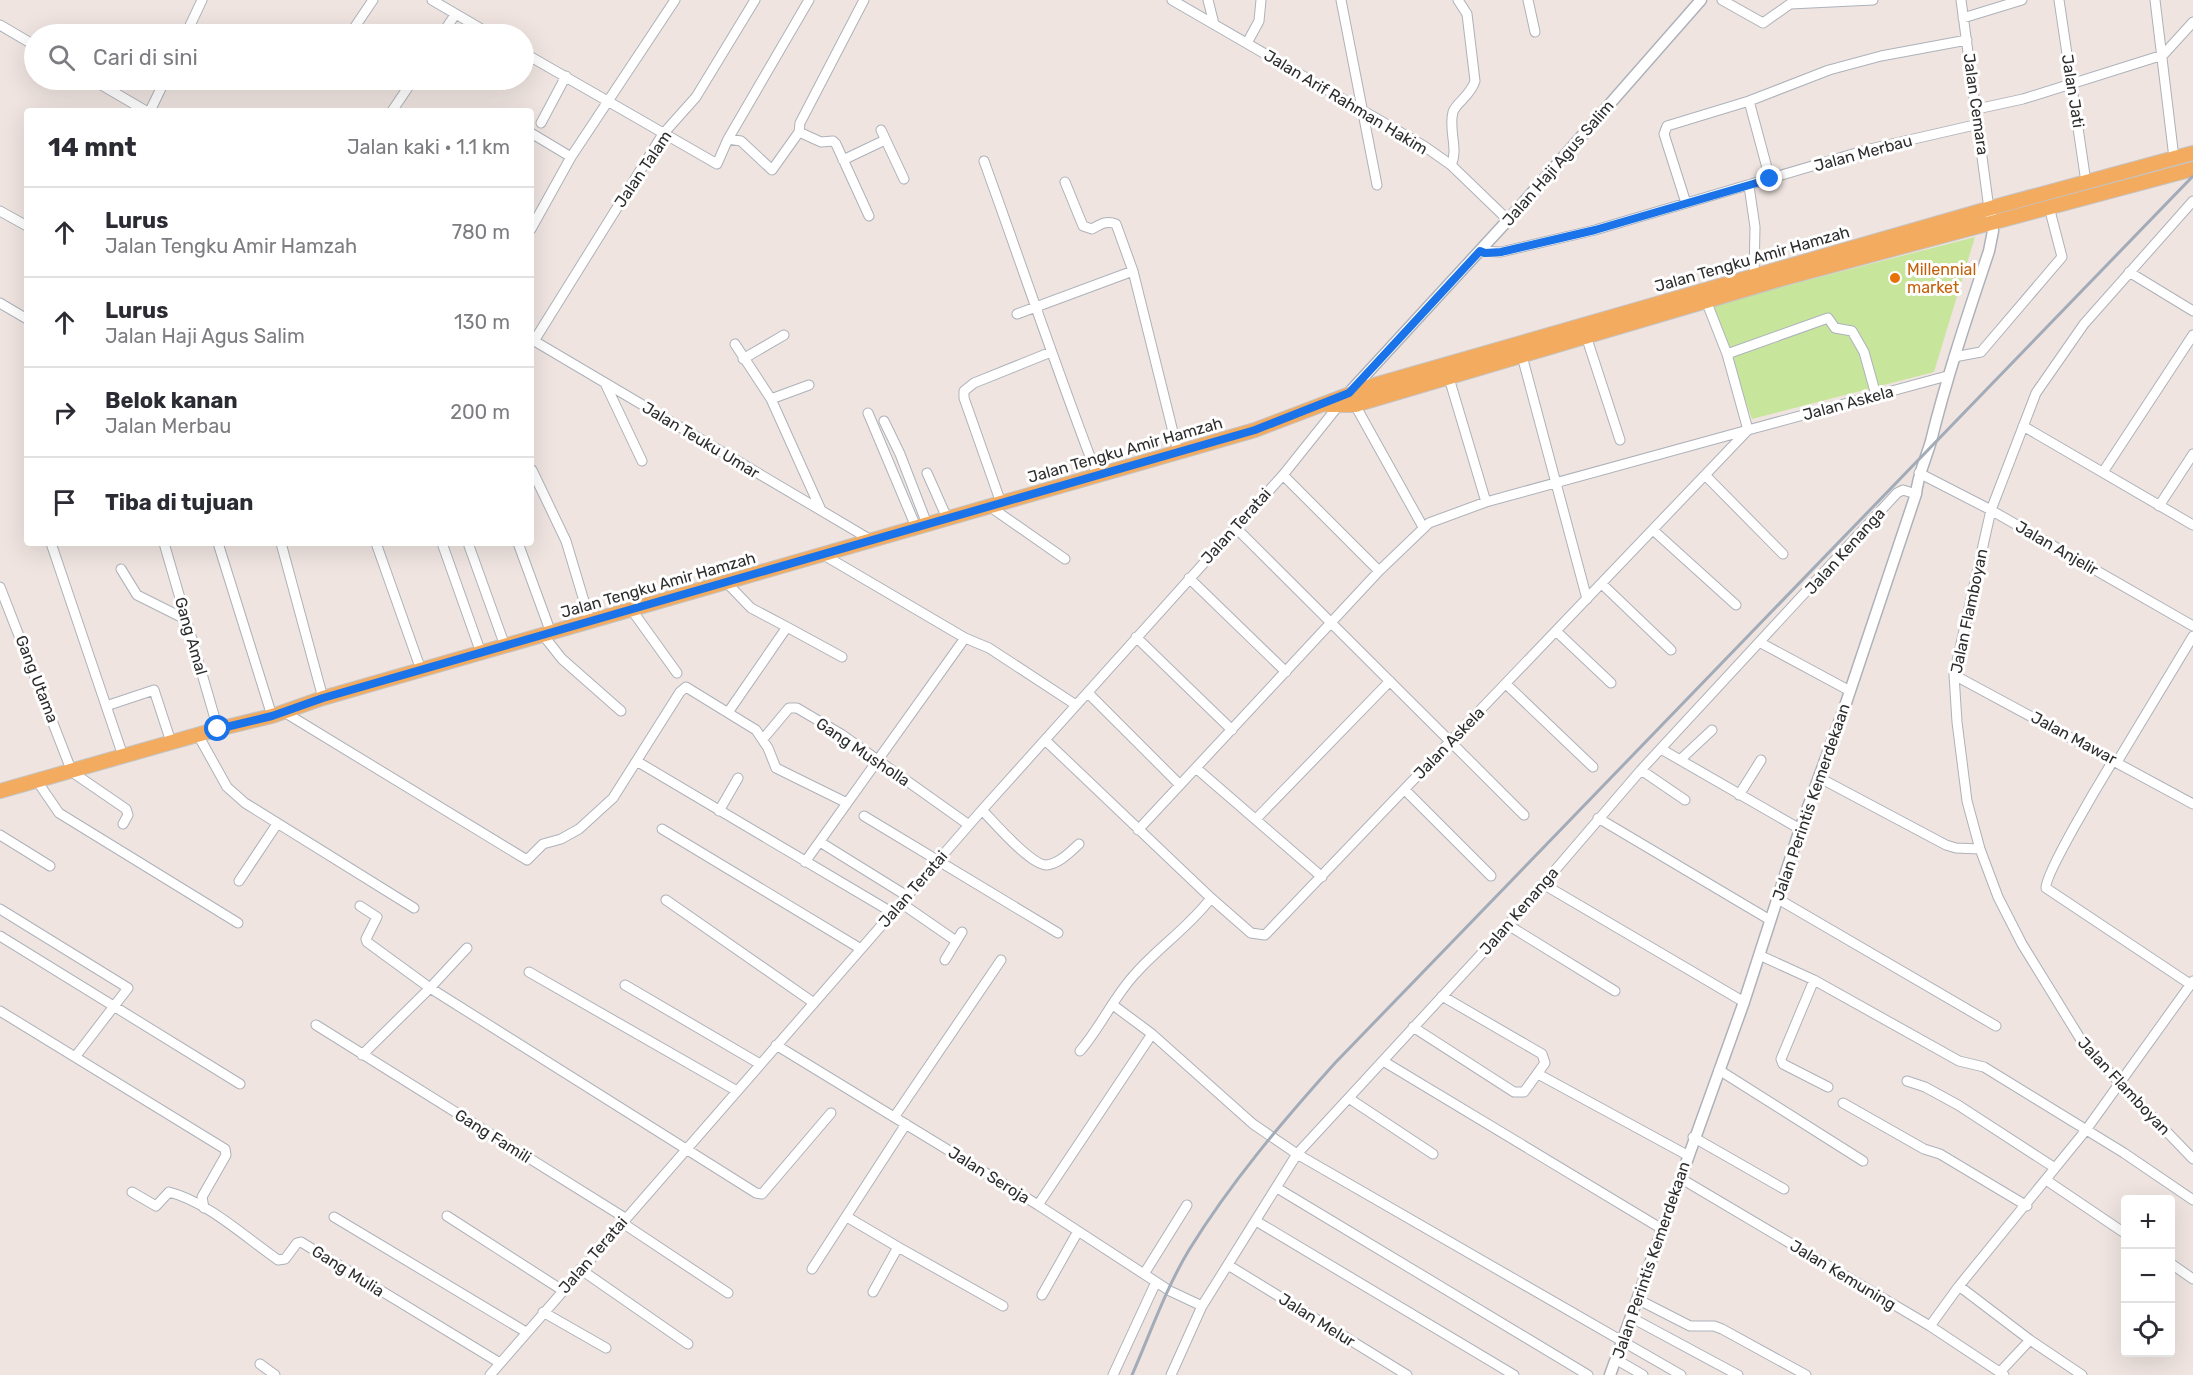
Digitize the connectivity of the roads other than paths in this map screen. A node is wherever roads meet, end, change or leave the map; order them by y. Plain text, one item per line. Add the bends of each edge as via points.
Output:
1 (202, 0) edge
2 (373, 0) edge
3 (432, 0) edge
4 (675, 0) edge
5 (755, 0) edge
6 (808, 0) edge
7 (864, 0) edge
8 (1172, 0) edge
9 (1208, 0) edge
10 (1261, 0) edge
11 (1341, 0) edge
12 (1458, 0) edge
13 (1528, 0) edge
14 (1701, 0) edge
15 (1722, 0) edge
16 (1873, 0) edge
17 (1961, 0) edge
18 (2022, 0) edge
19 (2059, 0) edge
20 (2154, 0) edge
21 (455, 15) junction
22 (1964, 18) junction
23 (2193, 22) edge
24 (191, 24) edge
25 (357, 24) edge
26 (449, 24) edge
27 (472, 24) edge
28 (1214, 24) junction
29 (0, 25) edge
30 (1535, 32) dead end
31 (24, 39) edge
32 (1967, 40) junction
33 (1247, 43) junction
34 (2163, 55) junction
35 (534, 58) edge
36 (566, 76) junction
37 (2071, 83) junction
38 (110, 90) edge
39 (159, 90) edge
40 (407, 90) edge
41 (609, 101) junction
42 (1749, 101) junction
43 (142, 108) edge
44 (149, 108) edge
45 (395, 108) edge
46 (1977, 109) junction
47 (1363, 110) junction
48 (541, 123) dead end
49 (1979, 124) junction
50 (881, 130) dead end
51 (798, 132) junction
52 (663, 134) junction
53 (534, 135) edge
54 (728, 139) junction
55 (885, 140) junction
56 (2193, 153) edge
57 (571, 157) junction
58 (2174, 158) junction
59 (843, 160) junction
60 (984, 161) dead end
61 (1451, 165) junction
62 (2193, 169) edge
63 (904, 178) dead end
64 (1770, 179) junction
65 (1065, 182) dead end
66 (2086, 182) junction
67 (1377, 185) dead end
68 (1749, 186) junction
69 (2193, 201) edge
70 (1686, 203) junction
71 (2049, 207) junction
72 (1989, 209) junction
73 (0, 211) edge
74 (869, 216) dead end
75 (1508, 220) junction
76 (1993, 223) junction
77 (24, 224) edge
78 (534, 224) edge
79 (1480, 251) junction
80 (1133, 271) junction
81 (2129, 272) junction
82 (1754, 276) junction
83 (1704, 295) junction
84 (0, 303) edge
85 (1037, 305) junction
86 (2193, 311) edge
87 (1017, 314) dead end
88 (24, 317) edge
89 (784, 334) dead end
90 (2193, 335) edge
91 (1586, 336) junction
92 (534, 338) edge
93 (534, 341) edge
94 (735, 344) dead end
95 (1052, 352) junction
96 (1727, 354) junction
97 (1522, 356) junction
98 (1954, 357) junction
99 (743, 359) junction
100 (1947, 376) junction
101 (1449, 378) junction
102 (605, 383) junction
103 (809, 385) dead end
104 (1876, 395) junction
105 (771, 399) junction
106 (1352, 399) junction
107 (1323, 405) junction
108 (1339, 405) junction
109 (868, 413) dead end
110 (884, 421) dead end
111 (2023, 426) junction
112 (1748, 430) junction
113 (1620, 440) dead end
114 (1178, 452) junction
115 (2193, 454) edge
116 (642, 461) dead end
117 (2103, 472) junction
118 (927, 473) dead end
119 (1919, 473) junction
120 (534, 474) edge
121 (1097, 475) junction
122 (1283, 475) junction
123 (1705, 475) junction
124 (1555, 485) junction
125 (1916, 494) junction
126 (1486, 502) junction
127 (995, 505) junction
128 (2160, 506) junction
129 (821, 510) junction
130 (1991, 510) junction
131 (947, 518) junction
132 (2193, 525) edge
133 (922, 526) junction
134 (1235, 527) junction
135 (1423, 527) junction
136 (1653, 530) junction
137 (871, 540) junction
138 (52, 546) edge
139 (165, 546) edge
140 (219, 546) edge
141 (282, 546) edge
142 (377, 546) edge
143 (443, 546) edge
144 (469, 546) edge
145 (519, 546) edge
146 (822, 554) junction
147 (1783, 554) dead end
148 (1065, 560) dead end
149 (121, 569) dead end
150 (1379, 571) junction
151 (1189, 578) junction
152 (726, 582) junction
153 (1602, 584) junction
154 (0, 587) edge
155 (1587, 599) junction
156 (1736, 605) dead end
157 (631, 609) junction
158 (185, 619) junction
159 (590, 621) junction
160 (1332, 623) junction
161 (2193, 626) edge
162 (787, 627) junction
163 (1556, 631) junction
164 (547, 634) junction
165 (2193, 636) edge
166 (965, 638) junction
167 (1136, 638) junction
168 (1761, 643) junction
169 (506, 646) junction
170 (1671, 650) dead end
171 (481, 653) junction
172 (842, 657) dead end
173 (421, 670) junction
174 (1286, 672) junction
175 (677, 673) dead end
176 (1954, 675) junction
177 (1390, 681) junction
178 (1611, 683) dead end
179 (1506, 684) junction
180 (1850, 691) junction
181 (1088, 693) junction
182 (323, 698) junction
183 (1076, 705) junction
184 (106, 706) junction
185 (621, 711) dead end
186 (729, 711) junction
187 (278, 714) junction
188 (218, 729) junction
189 (1232, 730) junction
190 (1712, 730) dead end
191 (198, 735) junction
192 (763, 739) junction
193 (1045, 740) junction
194 (1450, 741) junction
195 (171, 742) junction
196 (1661, 749) junction
197 (123, 756) junction
198 (1681, 759) junction
199 (1761, 760) dead end
200 (2116, 760) junction
201 (879, 761) junction
202 (638, 762) junction
203 (1593, 767) dead end
204 (1196, 768) junction
205 (1641, 770) junction
206 (72, 772) junction
207 (1818, 777) junction
208 (738, 778) dead end
209 (37, 781) junction
210 (1180, 785) junction
211 (1405, 790) junction
212 (0, 791) edge
213 (1739, 795) junction
214 (1685, 800) dead end
215 (847, 803) junction
216 (2193, 804) edge
217 (982, 810) junction
218 (719, 811) junction
219 (1524, 815) dead end
220 (864, 816) dead end
221 (1598, 818) junction
222 (1256, 819) junction
223 (123, 824) dead end
224 (278, 824) junction
225 (969, 825) junction
226 (662, 829) dead end
227 (1800, 829) junction
228 (1138, 830) junction
229 (0, 835) edge
230 (820, 842) junction
231 (1079, 844) dead end
232 (1980, 849) junction
233 (939, 859) junction
234 (805, 862) junction
235 (50, 866) dead end
236 (1491, 876) dead end
237 (1322, 877) junction
238 (239, 881) dead end
239 (1543, 884) junction
240 (1210, 898) junction
241 (904, 899) junction
242 (1778, 899) junction
243 (666, 900) dead end
244 (360, 906) dead end
245 (414, 908) dead end
246 (0, 909) edge
247 (893, 913) junction
248 (1770, 920) junction
249 (237, 923) dead end
250 (1508, 925) junction
251 (962, 932) dead end
252 (1059, 933) dead end
253 (0, 936) edge
254 (956, 941) junction
255 (466, 948) dead end
256 (861, 949) junction
257 (1759, 955) junction
258 (945, 960) dead end
259 (1001, 960) dead end
260 (529, 972) dead end
261 (1814, 980) junction
262 (2192, 983) edge
263 (625, 985) dead end
264 (430, 988) junction
265 (1615, 991) dead end
266 (1442, 996) junction
267 (1744, 1002) junction
268 (814, 1003) junction
269 (1113, 1005) junction
270 (114, 1008) junction
271 (0, 1011) edge
272 (316, 1025) dead end
273 (1996, 1026) dead end
274 (1413, 1027) junction
275 (1152, 1034) junction
276 (776, 1045) junction
277 (1080, 1052) dead end
278 (362, 1055) junction
279 (75, 1057) junction
280 (1383, 1061) junction
281 (760, 1064) junction
282 (1719, 1070) junction
283 (1538, 1074) junction
284 (1907, 1080) dead end
285 (240, 1084) dead end
286 (2120, 1084) junction
287 (1828, 1087) dead end
288 (737, 1091) junction
289 (1350, 1100) junction
290 (1843, 1103) dead end
291 (831, 1113) dead end
292 (895, 1116) junction
293 (906, 1124) junction
294 (2086, 1130) junction
295 (1693, 1137) junction
296 (687, 1148) junction
297 (1297, 1154) junction
298 (1433, 1154) dead end
299 (1687, 1155) junction
300 (2193, 1159) edge
301 (1863, 1161) dead end
302 (2055, 1168) junction
303 (1680, 1178) junction
304 (2046, 1180) junction
305 (1277, 1188) junction
306 (1784, 1189) dead end
307 (132, 1192) dead end
308 (2193, 1200) edge
309 (1038, 1205) junction
310 (1187, 1205) dead end
311 (2026, 1206) junction
312 (204, 1208) junction
313 (447, 1216) dead end
314 (334, 1217) dead end
315 (847, 1217) junction
316 (623, 1220) junction
317 (1256, 1221) junction
318 (1662, 1229) junction
319 (2121, 1231) edge
320 (1077, 1233) junction
321 (898, 1247) junction
322 (1228, 1265) junction
323 (2175, 1266) edge
324 (580, 1269) junction
325 (812, 1269) dead end
326 (1144, 1274) junction
327 (2193, 1279) edge
328 (1156, 1282) junction
329 (1959, 1286) junction
330 (562, 1290) junction
331 (873, 1292) dead end
332 (728, 1293) dead end
333 (1042, 1295) dead end
334 (1639, 1300) junction
335 (1003, 1306) dead end
336 (1202, 1306) junction
337 (543, 1312) junction
338 (1632, 1318) junction
339 (1930, 1326) junction
340 (526, 1332) junction
341 (2030, 1340) junction
342 (1624, 1342) junction
343 (688, 1344) dead end
344 (606, 1348) dead end
345 (1617, 1360) junction
346 (500, 1363) junction
347 (260, 1364) dead end
348 (2002, 1374) edge
349 (275, 1375) edge
350 (490, 1375) edge
351 (1113, 1375) edge
352 (1172, 1375) edge
353 (1407, 1375) edge
354 (1514, 1375) edge
355 (1588, 1375) edge
356 (1610, 1375) edge
357 (1643, 1375) edge
358 (1681, 1375) edge
359 (1738, 1375) edge
360 (1806, 1375) edge
361 (2082, 1375) edge

1 - 24 street
2 - 25 street
3 - 21 street
4 - 41 street
5 - 52 street, Jalan Talam via 696,97
6 - 54 street
7 - 51 street
8 - 28 street, Jalan Arif Rahman Hakim
9 - 28 street
10 - 33 street via 1260,21
11 - 47 street
12 - 61 street via 1467,14 1475,81 1452,114 1455,158
13 - 30 street
14 - 75 street, Jalan Haji Agus Salim
15 - 16 street via 1763,23 1791,4
17 - 22 street, Jalan Cemara
18 - 22 street
19 - 37 street, Jalan Jati
20 - 34 street
21 - 26 street
21 - 27 street
22 - 32 street, Jalan Cemara
23 - 34 street
28 - 33 street, Jalan Arif Rahman Hakim
29 - 31 street
32 - 42 street via 1829,70
32 - 46 street, Jalan Cemara
33 - 47 street, Jalan Arif Rahman Hakim
34 - 37 street
34 - 58 street
35 - 36 street
36 - 41 street
36 - 48 street
37 - 46 street
37 - 66 street, Jalan Jati
38 - 43 street
39 - 44 street
40 - 45 street
41 - 52 street
41 - 57 street
42 - 64 street
42 - 70 street via 1666,126
46 - 49 street, Jalan Cemara
47 - 61 street, Jalan Arif Rahman Hakim
47 - 67 street
49 - 64 street, Jalan Merbau via 1870,149
49 - 72 street, Jalan Cemara
50 - 55 street
51 - 54 street via 772,170 741,141
51 - 59 street via 821,142 833,141
52 - 54 street via 717,164
52 - 92 street, Jalan Talam
53 - 57 street
55 - 59 street
55 - 63 street
56 - 58 main road, Jalan Tengku Amir Hamzah
57 - 78 street
58 - 66 main road, Jalan Tengku Amir Hamzah
59 - 74 street
60 - 85 street
61 - 75 street, Jalan Arif Rahman Hakim
62 - 71 main road, Jalan Tengku Amir Hamzah
64 - 68 street, Jalan Merbau
65 - 80 street via 1083,226 1092,229 1104,222 1116,224
66 - 72 main road, Jalan Tengku Amir Hamzah
68 - 70 street, Jalan Merbau
68 - 82 street via 1755,227
69 - 81 street, Jalan Flamboyan
70 - 79 street, Jalan Merbau via 1501,252
71 - 76 main road, Jalan Tengku Amir Hamzah
71 - 98 street via 2062,256 1982,352
72 - 76 street
72 - 82 main road, Jalan Tengku Amir Hamzah
73 - 77 street
75 - 79 street, Jalan Haji Agus Salim
76 - 83 main road, Jalan Tengku Amir Hamzah
76 - 98 street, Jalan Perintis Kemerdekaan via 1989,252
79 - 106 street, Jalan Haji Agus Salim
80 - 85 street
80 - 114 street
81 - 86 street
81 - 111 street, Jalan Flamboyan via 2084,324 2036,393
82 - 83 main road, Jalan Tengku Amir Hamzah
83 - 91 main road, Jalan Tengku Amir Hamzah
83 - 96 street
83 - 106 main road, Jalan Tengku Amir Hamzah
84 - 88 street
85 - 87 street
85 - 95 street
89 - 99 street
90 - 117 street
91 - 97 main road, Jalan Tengku Amir Hamzah
91 - 113 street
93 - 102 street, Jalan Teuku Umar
94 - 99 street
95 - 121 street
95 - 127 street via 969,385 964,391
96 - 104 street via 1828,318 1835,328 1852,331 1864,352
96 - 112 street
97 - 101 main road, Jalan Tengku Amir Hamzah
97 - 124 street
98 - 100 street, Jalan Perintis Kemerdekaan
99 - 105 street
100 - 104 street, Jalan Askela
100 - 119 street, Jalan Perintis Kemerdekaan
101 - 106 main road, Jalan Tengku Amir Hamzah
101 - 126 street
102 - 116 street
102 - 129 street, Jalan Teuku Umar
103 - 105 street
104 - 112 street, Jalan Askela
105 - 129 street
106 - 107 main road, Jalan Tengku Amir Hamzah
106 - 108 main road, Jalan Tengku Amir Hamzah
106 - 135 street
107 - 108 main road, Jalan Tengku Amir Hamzah
107 - 114 main road, Jalan Tengku Amir Hamzah
108 - 122 street, Jalan Teratai
109 - 133 street
110 - 133 street via 900,454
111 - 117 street
111 - 130 street, Jalan Flamboyan
112 - 123 street, Jalan Askela
112 - 124 street, Jalan Askela
114 - 121 main road, Jalan Tengku Amir Hamzah
115 - 128 street
117 - 128 street
118 - 131 street
119 - 125 street, Jalan Perintis Kemerdekaan
119 - 130 street, Jalan Anjelir
120 - 159 street via 566,541
121 - 127 main road, Jalan Tengku Amir Hamzah
122 - 134 street, Jalan Teratai
122 - 150 street
123 - 136 street, Jalan Askela
123 - 147 street
124 - 126 street, Jalan Askela
124 - 155 street
125 - 168 street, Jalan Kenanga via 1903,490 1897,493
125 - 180 street, Jalan Perintis Kemerdekaan
126 - 135 street, Jalan Askela
127 - 131 main road, Jalan Tengku Amir Hamzah
127 - 148 street
128 - 132 street
129 - 137 street, Jalan Teuku Umar
130 - 161 street, Jalan Anjelir
130 - 176 street, Jalan Flamboyan
131 - 133 main road, Jalan Tengku Amir Hamzah
133 - 137 main road, Jalan Tengku Amir Hamzah
134 - 151 street, Jalan Teratai
134 - 160 street
135 - 150 street, Jalan Askela
136 - 153 street, Jalan Askela
136 - 156 street
137 - 146 main road, Jalan Tengku Amir Hamzah
138 - 184 street
139 - 158 street, Gang Amal
140 - 187 street
141 - 182 street
142 - 173 street
143 - 171 street
144 - 169 street
145 - 164 street
146 - 152 main road, Jalan Tengku Amir Hamzah
146 - 166 street
149 - 158 street via 137,595
150 - 160 street, Jalan Askela
151 - 167 street, Jalan Teratai
151 - 174 street
152 - 157 main road, Jalan Tengku Amir Hamzah
152 - 162 street via 752,608
153 - 155 street, Jalan Askela
153 - 170 street
154 - 206 street, Gang Utama
155 - 163 street, Jalan Askela
157 - 159 main road, Jalan Tengku Amir Hamzah
157 - 175 street
158 - 188 street, Gang Amal
159 - 164 main road, Jalan Tengku Amir Hamzah
160 - 174 street, Jalan Askela
160 - 177 street
162 - 172 street
162 - 186 street
163 - 178 street
163 - 179 street, Jalan Askela
164 - 169 main road, Jalan Tengku Amir Hamzah
164 - 185 street via 562,659
165 - 200 street
166 - 183 street via 988,648
166 - 201 street
167 - 181 street, Jalan Teratai
167 - 189 street
168 - 180 street
168 - 196 street, Jalan Kenanga
169 - 171 main road, Jalan Tengku Amir Hamzah
171 - 173 main road, Jalan Tengku Amir Hamzah
173 - 182 main road, Jalan Tengku Amir Hamzah
174 - 189 street, Jalan Askela
176 - 200 street, Jalan Mawar
176 - 232 street, Jalan Flamboyan via 1962,773
177 - 194 street
177 - 222 street
179 - 194 street, Jalan Askela
179 - 203 street
180 - 207 street, Jalan Perintis Kemerdekaan
181 - 183 street, Jalan Teratai
181 - 210 street
182 - 187 main road, Jalan Tengku Amir Hamzah
183 - 193 street, Jalan Teratai
184 - 195 street via 154,690
184 - 197 street
186 - 192 street
186 - 202 street via 684,688
187 - 188 main road, Jalan Tengku Amir Hamzah
187 - 202 street via 527,860 543,844 579,829 613,798
188 - 191 main road, Jalan Tengku Amir Hamzah
189 - 204 street, Jalan Askela
190 - 198 street
191 - 195 main road, Jalan Tengku Amir Hamzah
191 - 224 street via 227,787
192 - 201 street, Gang Musholla via 793,707
192 - 215 street via 776,768
193 - 217 street, Jalan Teratai
193 - 228 street, Jalan Askela
194 - 211 street, Jalan Askela
194 - 219 street
195 - 197 main road, Jalan Tengku Amir Hamzah
196 - 198 street
196 - 205 street, Jalan Kenanga
197 - 206 main road, Jalan Tengku Amir Hamzah
198 - 213 street
199 - 213 street
200 - 216 street, Jalan Mawar
200 - 262 street via 2081,813 2045,882 2046,888
201 - 215 street
201 - 225 street, Gang Musholla
202 - 218 street
204 - 210 street, Jalan Askela
204 - 222 street
205 - 214 street
205 - 221 street, Jalan Kenanga
206 - 209 main road, Jalan Tengku Amir Hamzah
206 - 223 street via 126,809
207 - 227 street, Jalan Perintis Kemerdekaan
207 - 232 street via 1946,845
208 - 218 street
209 - 212 main road, Jalan Tengku Amir Hamzah
209 - 249 street via 59,813
210 - 228 street, Jalan Askela
211 - 236 street
211 - 237 street, Jalan Askela
213 - 227 street
215 - 230 street
217 - 225 street, Jalan Teratai
217 - 231 street via 1030,858 1040,863 1047,865 1060,860
218 - 234 street
220 - 233 street
221 - 239 street, Jalan Kenanga
221 - 248 street
222 - 237 street
224 - 238 street
224 - 245 street
225 - 233 street, Jalan Teratai
226 - 256 street
227 - 242 street, Jalan Perintis Kemerdekaan
228 - 240 street, Jalan Askela
229 - 235 street
230 - 234 street
230 - 241 street
232 - 286 street, Jalan Flamboyan via 2003,906 2051,994 2086,1048
233 - 241 street, Jalan Teratai
233 - 252 street
234 - 247 street
237 - 240 street, Jalan Askela via 1262,936 1251,933
239 - 250 street, Jalan Kenanga
239 - 267 street
240 - 269 street via 1196,918 1134,974
241 - 247 street, Jalan Teratai
241 - 254 street
242 - 248 street, Jalan Perintis Kemerdekaan
242 - 273 street
243 - 268 street
244 - 264 street via 377,917 367,942
246 - 270 street via 127,987
247 - 256 street, Jalan Teratai
248 - 257 street, Jalan Perintis Kemerdekaan
250 - 265 street
250 - 266 street, Jalan Kenanga
251 - 254 street
253 - 270 street
254 - 258 street
255 - 264 street
256 - 268 street, Jalan Teratai
257 - 261 street
257 - 267 street, Jalan Perintis Kemerdekaan
259 - 292 street
260 - 288 street
261 - 287 street via 1781,1059 1783,1064
261 - 294 street via 1959,1061 1984,1067
262 - 286 street
263 - 281 street
264 - 278 street
264 - 296 street
266 - 274 street, Jalan Kenanga
266 - 283 street via 1542,1054 1545,1063
267 - 282 street, Jalan Perintis Kemerdekaan
268 - 276 street, Jalan Teratai
269 - 275 street
269 - 277 street
270 - 279 street
270 - 285 street
271 - 279 street
272 - 278 street, Gang Famili
274 - 280 street, Jalan Kenanga
274 - 283 street via 1519,1094
275 - 297 street via 1253,1124
275 - 309 street
276 - 281 street, Jalan Teratai
276 - 292 street, Jalan Seroja
278 - 316 street, Gang Famili
279 - 312 street via 225,1149 226,1155 202,1197
280 - 289 street, Jalan Kenanga
280 - 318 street
281 - 288 street, Jalan Teratai
282 - 295 street, Jalan Perintis Kemerdekaan
282 - 301 street
283 - 299 street
284 - 302 street via 1958,1105
286 - 294 street
286 - 300 street, Jalan Flamboyan
288 - 296 street, Jalan Teratai
289 - 297 street, Jalan Kenanga
289 - 298 street
290 - 311 street via 1924,1149 1940,1154
291 - 296 street via 762,1194
292 - 293 street, Jalan Seroja
293 - 309 street, Jalan Seroja
293 - 315 street
294 - 302 street
294 - 308 street
295 - 299 street, Jalan Perintis Kemerdekaan
295 - 306 street
296 - 316 street, Jalan Teratai
297 - 305 street, Jalan Kenanga
297 - 342 street
299 - 303 street, Jalan Perintis Kemerdekaan
302 - 304 street
303 - 318 street, Jalan Perintis Kemerdekaan
303 - 339 street, Jalan Kemuning
304 - 311 street
304 - 319 street
305 - 317 street, Jalan Kenanga
305 - 355 street
307 - 312 street via 156,1206 169,1192
309 - 320 street, Jalan Seroja
310 - 326 street
311 - 329 street
312 - 346 street, Gang Mulia via 278,1260 285,1259 301,1242
313 - 330 street
314 - 340 street
315 - 321 street
315 - 325 street
316 - 324 street, Jalan Teratai
316 - 332 street, Gang Famili
317 - 322 street, Jalan Kenanga
317 - 354 street
318 - 334 street, Jalan Perintis Kemerdekaan
320 - 326 street, Jalan Seroja
320 - 333 street
321 - 331 street
321 - 335 street
322 - 336 street, Jalan Kenanga
322 - 353 street, Jalan Melur
323 - 327 street
324 - 330 street, Jalan Teratai
324 - 343 street
326 - 328 street, Jalan Seroja
328 - 336 street, Jalan Seroja
328 - 351 street
329 - 339 street
329 - 341 street
330 - 337 street, Jalan Teratai
334 - 338 street, Jalan Perintis Kemerdekaan
334 - 360 street via 1690,1326 1722,1329
336 - 352 street, Jalan Kenanga
337 - 340 street, Jalan Teratai
337 - 344 street
338 - 342 street, Jalan Perintis Kemerdekaan
338 - 359 street
339 - 348 street, Jalan Kemuning
340 - 346 street, Jalan Teratai
341 - 348 street
341 - 361 street
342 - 345 street, Jalan Perintis Kemerdekaan
342 - 358 street
345 - 356 street, Jalan Perintis Kemerdekaan
345 - 357 street
346 - 350 street, Jalan Teratai
347 - 349 street

